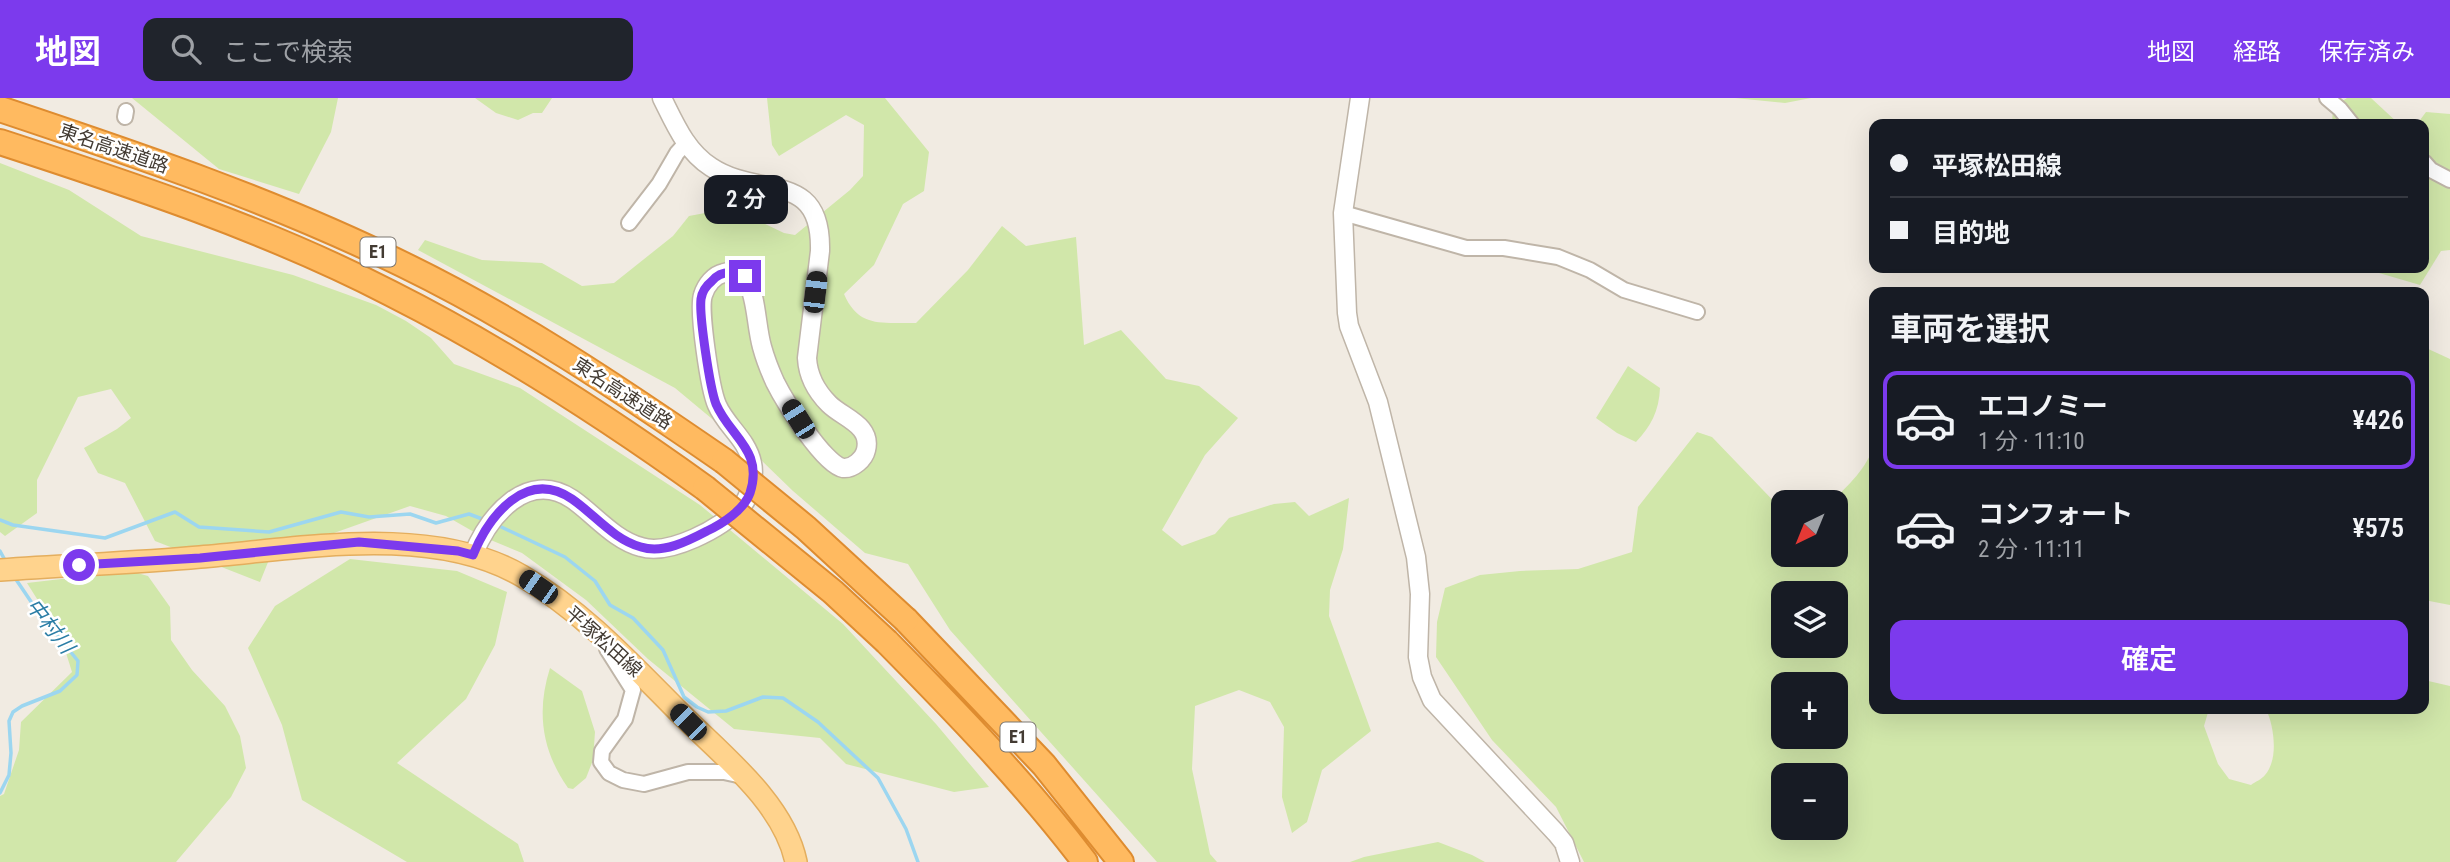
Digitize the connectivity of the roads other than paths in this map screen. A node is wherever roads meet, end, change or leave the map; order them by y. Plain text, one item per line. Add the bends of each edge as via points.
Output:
1 (662, 98) edge
2 (1360, 98) edge
3 (2327, 98) edge
4 (0, 109) edge
5 (2347, 119) edge
6 (0, 142) edge
7 (686, 144) junction
8 (2429, 168) edge
9 (2450, 180) edge
10 (1343, 213) junction
11 (629, 223) dead end
12 (1696, 312) dead end
13 (475, 551) junction
14 (0, 570) edge
15 (571, 609) junction
16 (742, 776) junction
17 (796, 862) edge
18 (1085, 862) edge
19 (1121, 862) edge
20 (1570, 862) edge

1 - 7 street
2 - 10 street
3 - 5 street
4 - 19 highway, 東名高速道路 / E1, bridge via 260,200 406,265 527,331 620,390 724,461 906,620 1044,765
6 - 18 highway, 東名高速道路 / E1, bridge via 190,207 317,258 389,292 572,396 705,488 833,592 962,718
7 - 11 street
7 - 13 street via 719,172 789,192 813,208 821,234 808,370 830,405 866,436 864,456 848,468 839,467 824,454 775,383 745,276 724,272 714,277 701,298 715,402 749,452 753,466 750,494 741,507 690,540 654,549 631,543 572,499 544,488 509,500
8 - 9 street
10 - 12 street via 1466,248 1504,248 1558,257 1624,290
10 - 20 street via 1349,326 1378,402 1416,557 1422,677 1432,700 1564,843
13 - 14 main road, 平塚松田線 via 359,542 200,558
13 - 15 main road, 平塚松田線 via 522,575
15 - 16 main road, 平塚松田線
15 - 16 street via 597,634 633,690 625,719 602,751 601,762 609,773 644,784 688,772
16 - 17 main road, 平塚松田線 via 775,813

